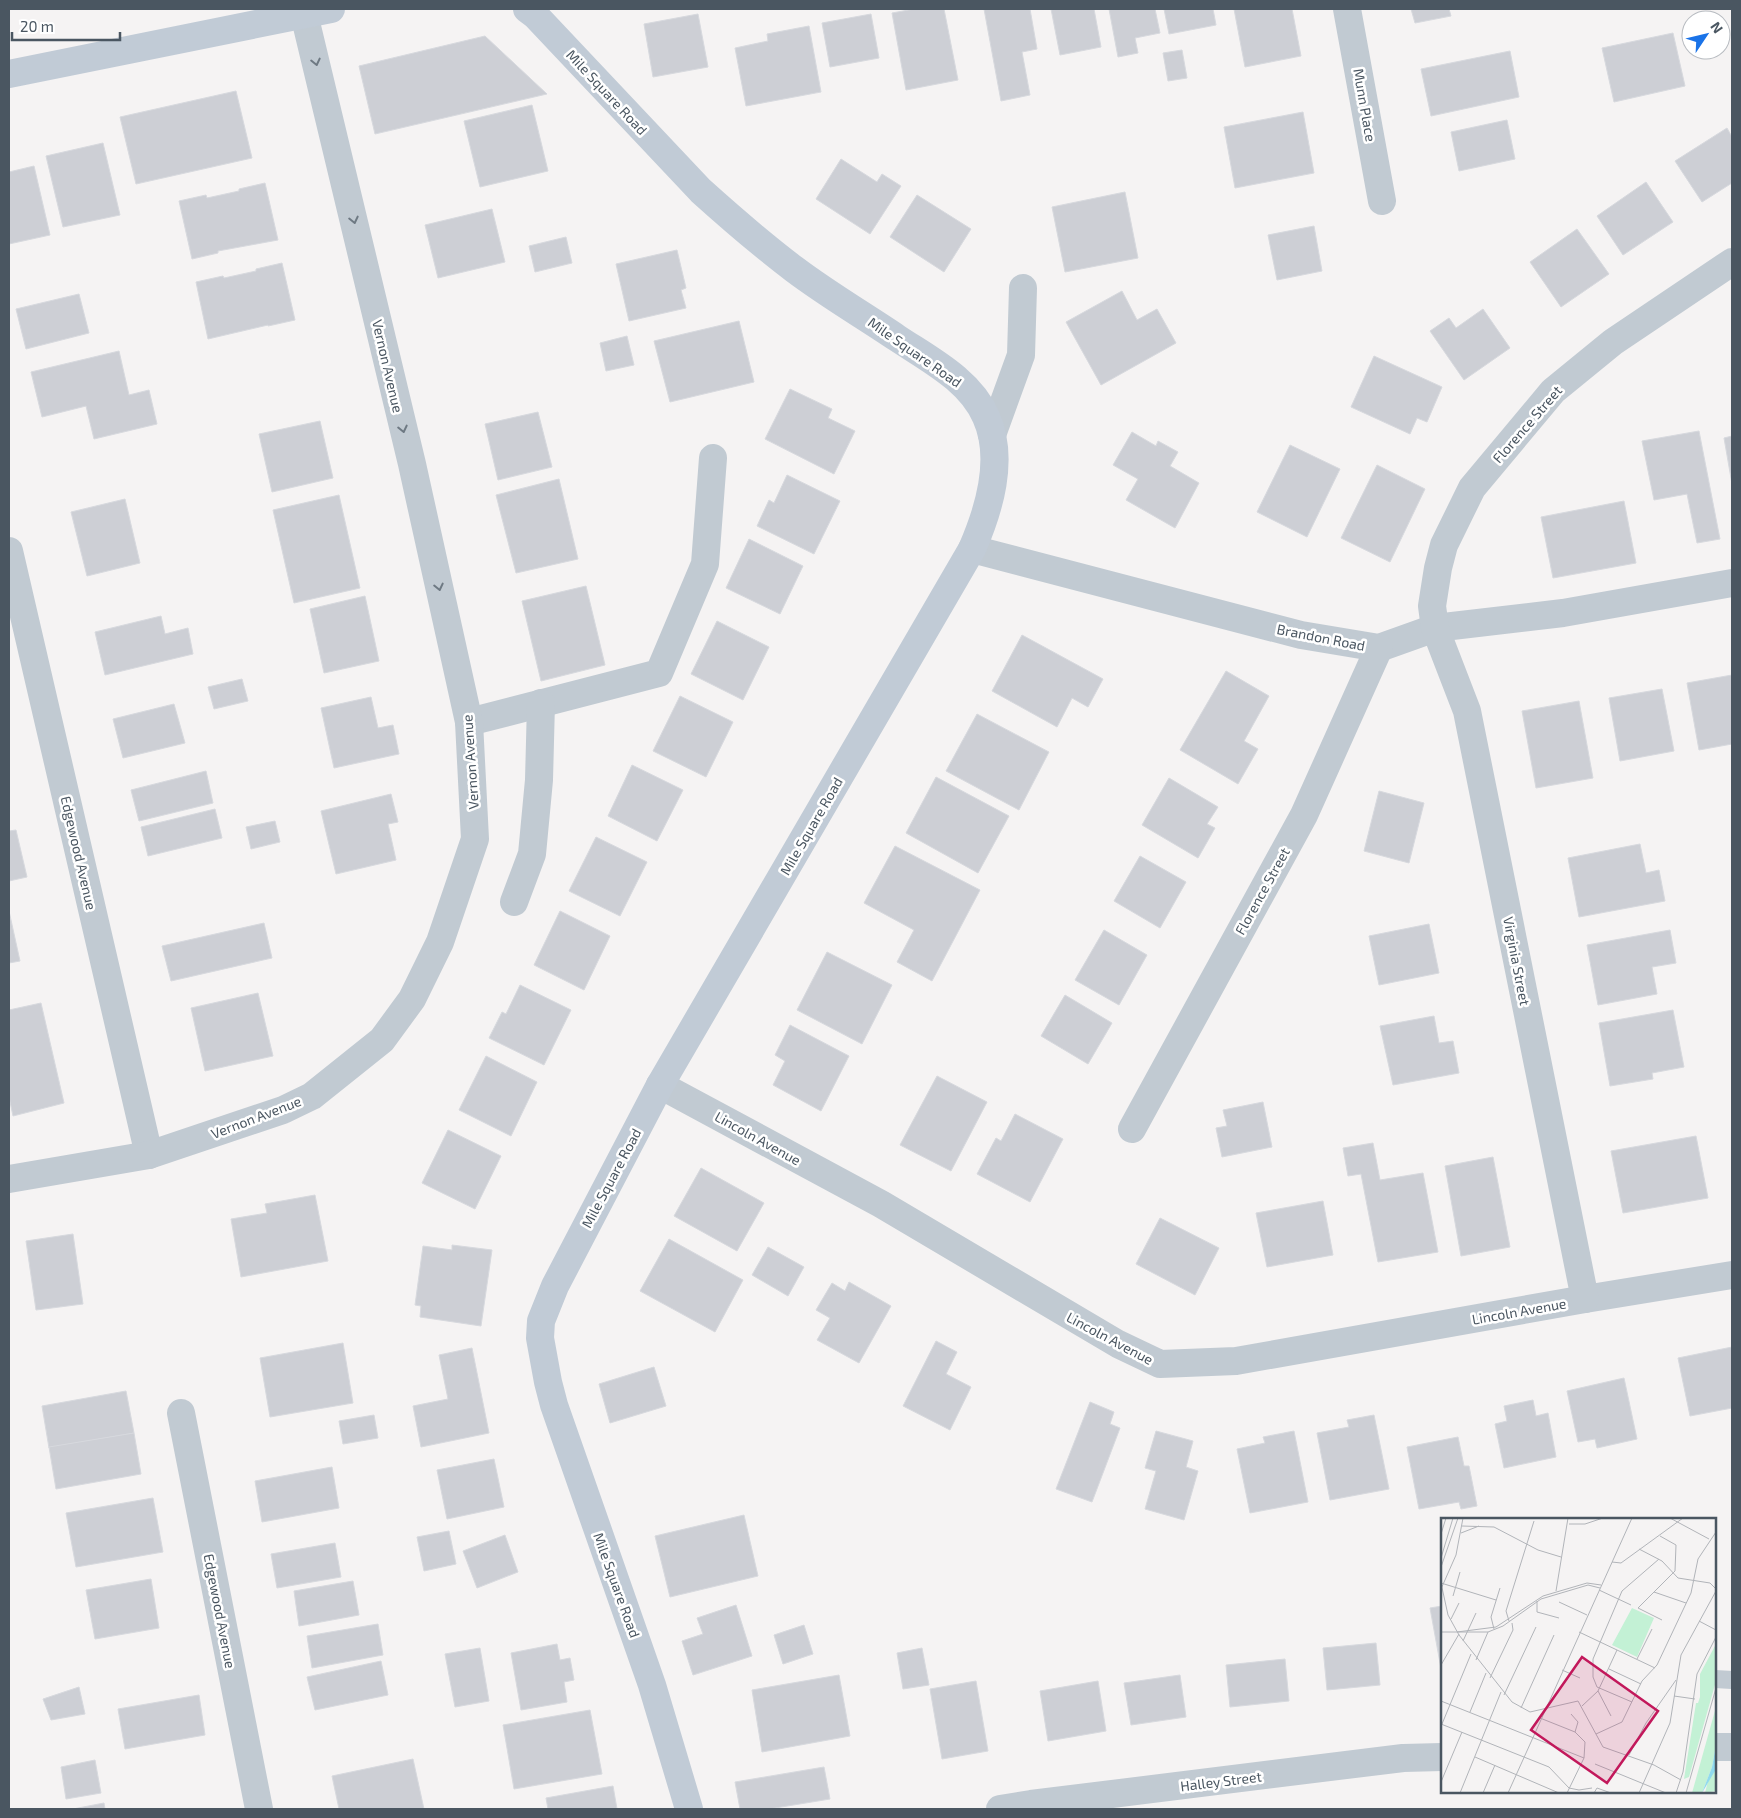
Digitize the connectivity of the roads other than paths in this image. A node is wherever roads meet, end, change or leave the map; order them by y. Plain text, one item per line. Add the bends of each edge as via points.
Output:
1 (331, 9) edge
2 (526, 9) edge
3 (1348, 9) edge
4 (304, 14) junction
5 (9, 74) edge
6 (1382, 201) dead end
7 (1732, 262) edge
8 (1023, 288) dead end
9 (992, 435) junction
10 (714, 458) dead end
11 (972, 549) junction
12 (9, 552) edge
13 (1732, 582) edge
14 (1434, 628) junction
15 (1379, 648) junction
16 (541, 703) junction
17 (469, 722) junction
18 (514, 902) dead end
19 (660, 1084) junction
20 (1132, 1128) dead end
21 (149, 1155) junction
22 (9, 1179) edge
23 (1732, 1275) edge
24 (1585, 1299) junction
25 (181, 1412) dead end
26 (1716, 1679) edge
27 (1732, 1680) edge
28 (1732, 1746) edge
29 (1716, 1747) edge
30 (1441, 1757) edge
31 (259, 1809) edge
32 (689, 1809) edge
33 (1000, 1809) edge

1 - 4 street
2 - 9 street, Mile Square Road via 701,191 731,218 800,273 957,379 980,404
3 - 6 street, Munn Place
4 - 5 street
4 -> 17 street, Vernon Avenue via 412,464
7 - 14 street, Florence Street via 1613,342 1553,391 1472,488 1444,545 1432,606
8 - 9 street via 1021,355
9 - 11 street, Mile Square Road via 992,486 981,529
10 - 16 street via 705,564 658,673
11 - 15 street, Brandon Road via 1301,635
11 - 19 street, Mile Square Road
12 - 21 street, Edgewood Avenue
13 - 14 street, Brandon Road via 1562,614
14 - 15 street, Brandon Road
14 - 24 street, Virginia Street via 1467,711
15 - 20 street, Florence Street via 1304,814
16 - 17 street
16 - 18 street via 539,780 532,854
17 - 21 street, Vernon Avenue via 475,839 440,942 412,1000 382,1040 312,1096 283,1110
19 - 24 street, Lincoln Avenue via 881,1204 1118,1344 1160,1364 1236,1361
19 - 32 street, Mile Square Road via 554,1286 541,1321 540,1338 554,1405 652,1684
21 - 22 street, Vernon Avenue
23 - 24 street, Lincoln Avenue
25 - 31 street, Edgewood Avenue
26 - 27 lane
28 - 29 street
30 - 33 street, Halley Street via 1393,1760

